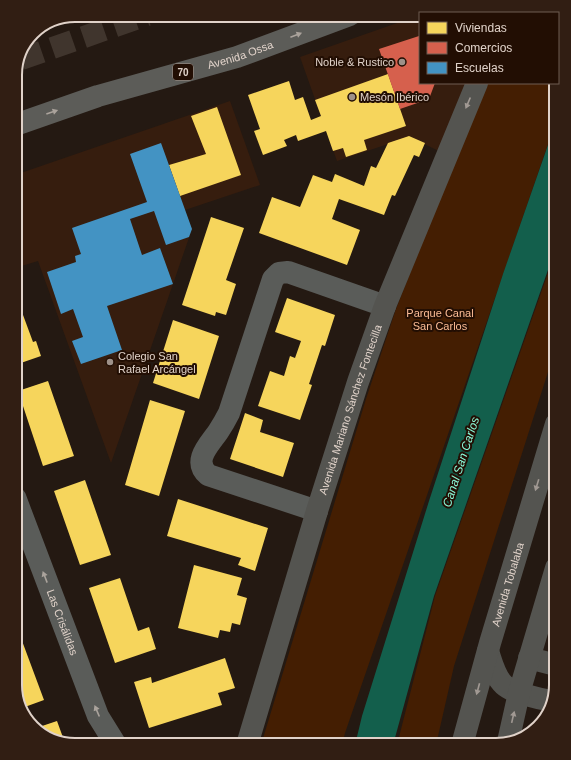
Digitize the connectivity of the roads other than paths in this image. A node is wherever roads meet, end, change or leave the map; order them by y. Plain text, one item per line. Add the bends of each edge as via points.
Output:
1 (331, 22) edge
2 (477, 84) edge
3 (22, 123) edge
4 (385, 306) junction
5 (549, 446) edge
6 (317, 512) junction
7 (22, 515) edge
8 (549, 591) edge
9 (488, 652) junction
10 (529, 658) junction
11 (549, 663) edge
12 (519, 693) junction
13 (547, 700) edge
14 (509, 736) edge
15 (112, 738) edge
16 (249, 738) edge
17 (464, 738) edge

3 -> 1 main road, Avenida Ossa / 70 via 98,96 236,58
2 -> 4 street, Avenida Mariano Sánchez Fontecilla
4 - 6 street, Avenida Mariano Sánchez Fontecilla
4 - 6 street via 288,272 279,273 273,279 229,413 201,460 208,475
5 -> 9 street, Avenida Tobalaba
6 - 16 street, Avenida Mariano Sánchez Fontecilla
15 -> 7 street, Las Crisálidas via 98,716
8 - 10 street
9 - 12 street via 504,686
9 -> 17 street, Avenida Tobalaba
10 - 11 street
10 - 12 street
12 - 13 street
14 -> 12 street

